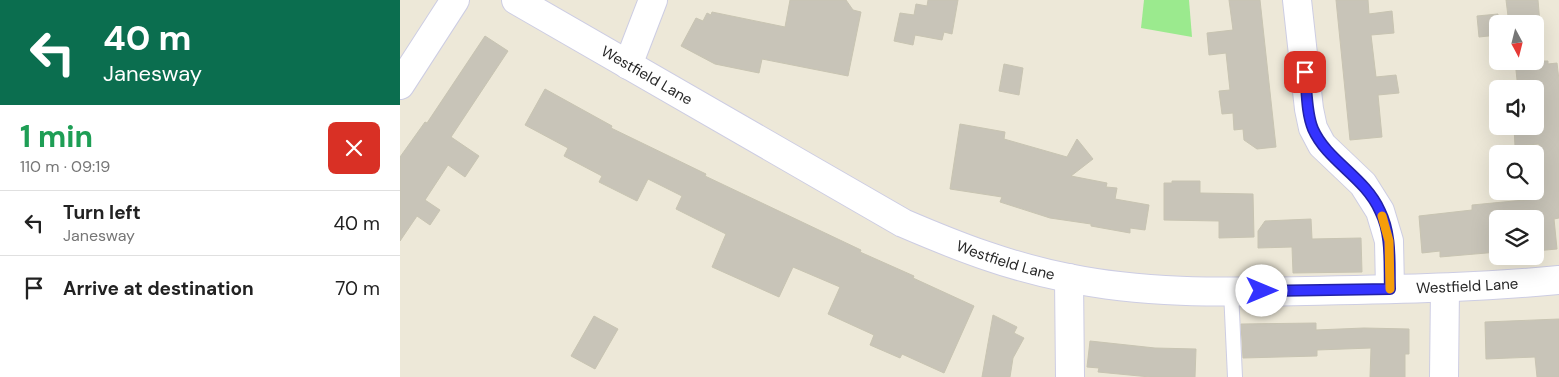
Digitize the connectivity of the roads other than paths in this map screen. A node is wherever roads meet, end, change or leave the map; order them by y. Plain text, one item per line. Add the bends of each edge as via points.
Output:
1 (455, 0) edge
2 (516, 0) edge
3 (653, 0) edge
4 (1298, 0) edge
5 (628, 65) junction
6 (400, 85) edge
7 (1069, 278) junction
8 (1559, 280) edge
9 (1445, 288) junction
10 (1390, 289) junction
11 (1231, 291) junction
12 (1070, 377) edge
13 (1235, 377) edge
14 (1444, 377) edge

1 - 6 street
2 - 5 street, Westfield Lane
3 - 5 street
4 - 10 street via 1312,128 1322,145 1363,184 1380,210 1389,241
5 - 7 street, Westfield Lane via 903,223 998,260
7 - 11 street, Westfield Lane via 1124,287
7 - 12 street
8 - 9 street, Westfield Lane
9 - 10 street, Westfield Lane
9 - 14 street
10 - 11 street, Westfield Lane
11 - 13 lane

